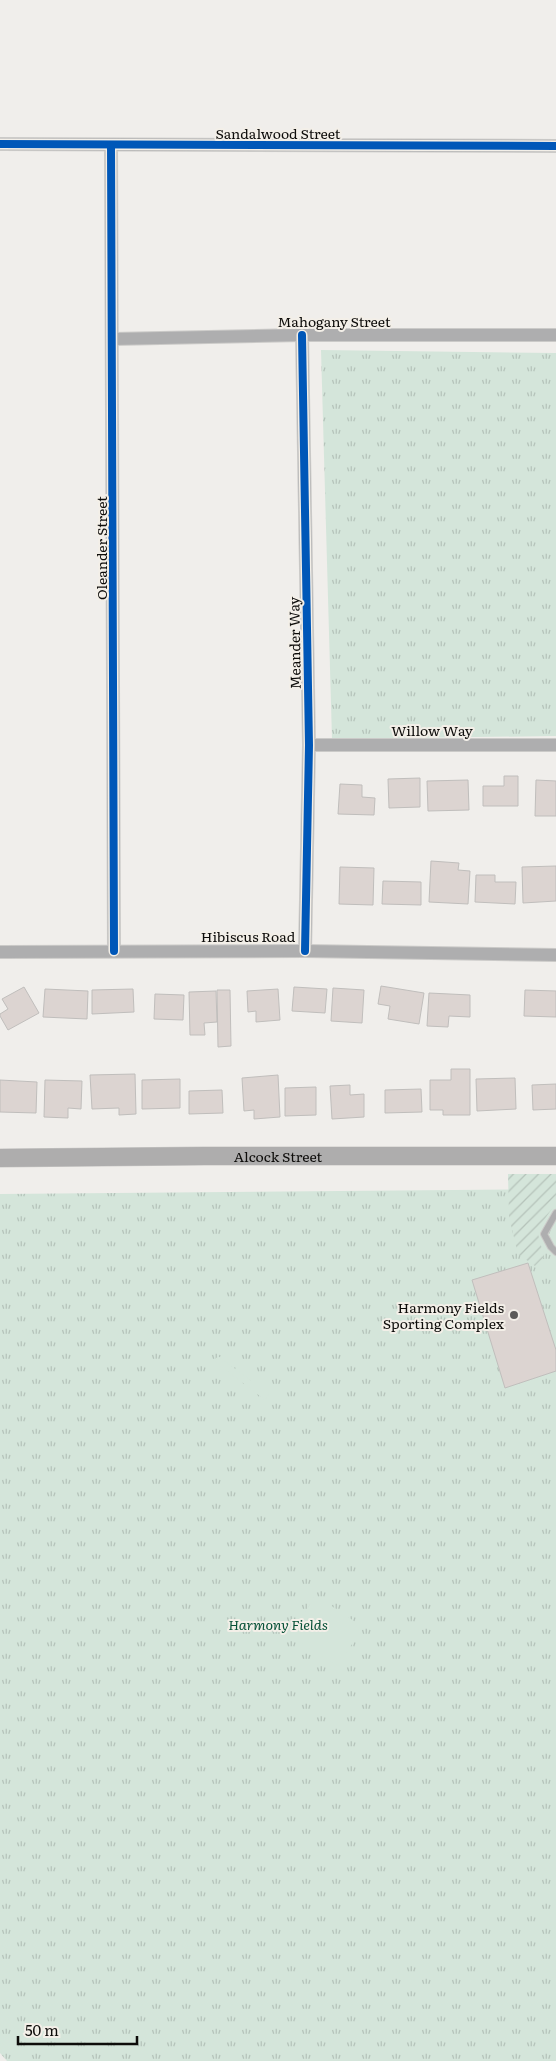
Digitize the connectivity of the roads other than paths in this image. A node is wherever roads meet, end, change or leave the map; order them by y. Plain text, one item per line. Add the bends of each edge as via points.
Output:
1 (0, 144) edge
2 (111, 145) junction
3 (556, 146) edge
4 (302, 335) junction
5 (556, 335) edge
6 (113, 338) junction
7 (309, 745) junction
8 (556, 745) edge
9 (114, 951) junction
10 (305, 951) junction
11 (0, 952) edge
12 (556, 954) edge
13 (556, 1156) edge
14 (0, 1158) edge
15 (556, 1213) edge
16 (556, 1252) edge

1 - 2 street, Sandalwood Street
2 - 3 street, Sandalwood Street
2 - 6 street, Oleander Street
4 - 5 street, Mahogany Street
4 - 6 street, Mahogany Street
4 - 7 street, Meander Way
6 - 9 street, Oleander Street
7 - 8 street, Willow Way
7 - 10 street, Meander Way
9 - 10 street, Hibiscus Road
9 - 11 street, Hibiscus Road
10 - 12 street, Hibiscus Road
13 - 14 main road, Alcock Street
15 - 16 lane via 544,1234

